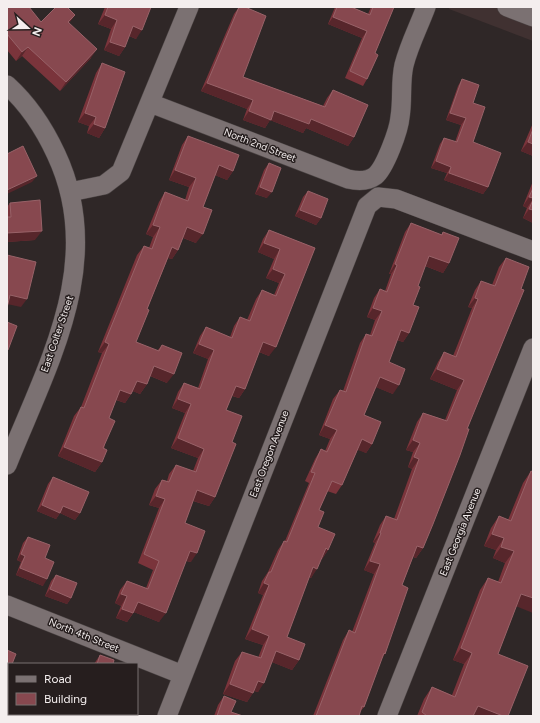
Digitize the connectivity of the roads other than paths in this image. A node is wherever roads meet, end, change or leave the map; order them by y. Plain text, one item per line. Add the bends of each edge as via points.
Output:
1 (189, 7) edge
2 (426, 7) edge
3 (507, 7) edge
4 (533, 17) edge
5 (7, 85) edge
6 (150, 103) junction
7 (70, 192) junction
8 (533, 251) edge
9 (533, 348) edge
10 (7, 465) edge
11 (7, 605) edge
12 (183, 675) junction
13 (167, 716) edge
14 (387, 716) edge

1 - 6 street
2 - 6 street, North 2nd Street via 405,64 398,126 384,162 375,176 363,181 348,179
3 - 4 street
5 - 7 street via 26,105 48,138
6 - 7 street via 121,172 104,185
7 - 10 street, East Colter Street via 76,234 73,285 56,344
8 - 12 street, East Oregon Avenue via 396,198 378,197 368,206
9 - 14 street, East Georgia Avenue
11 - 12 street, North 4th Street
12 - 13 street, East Oregon Avenue

